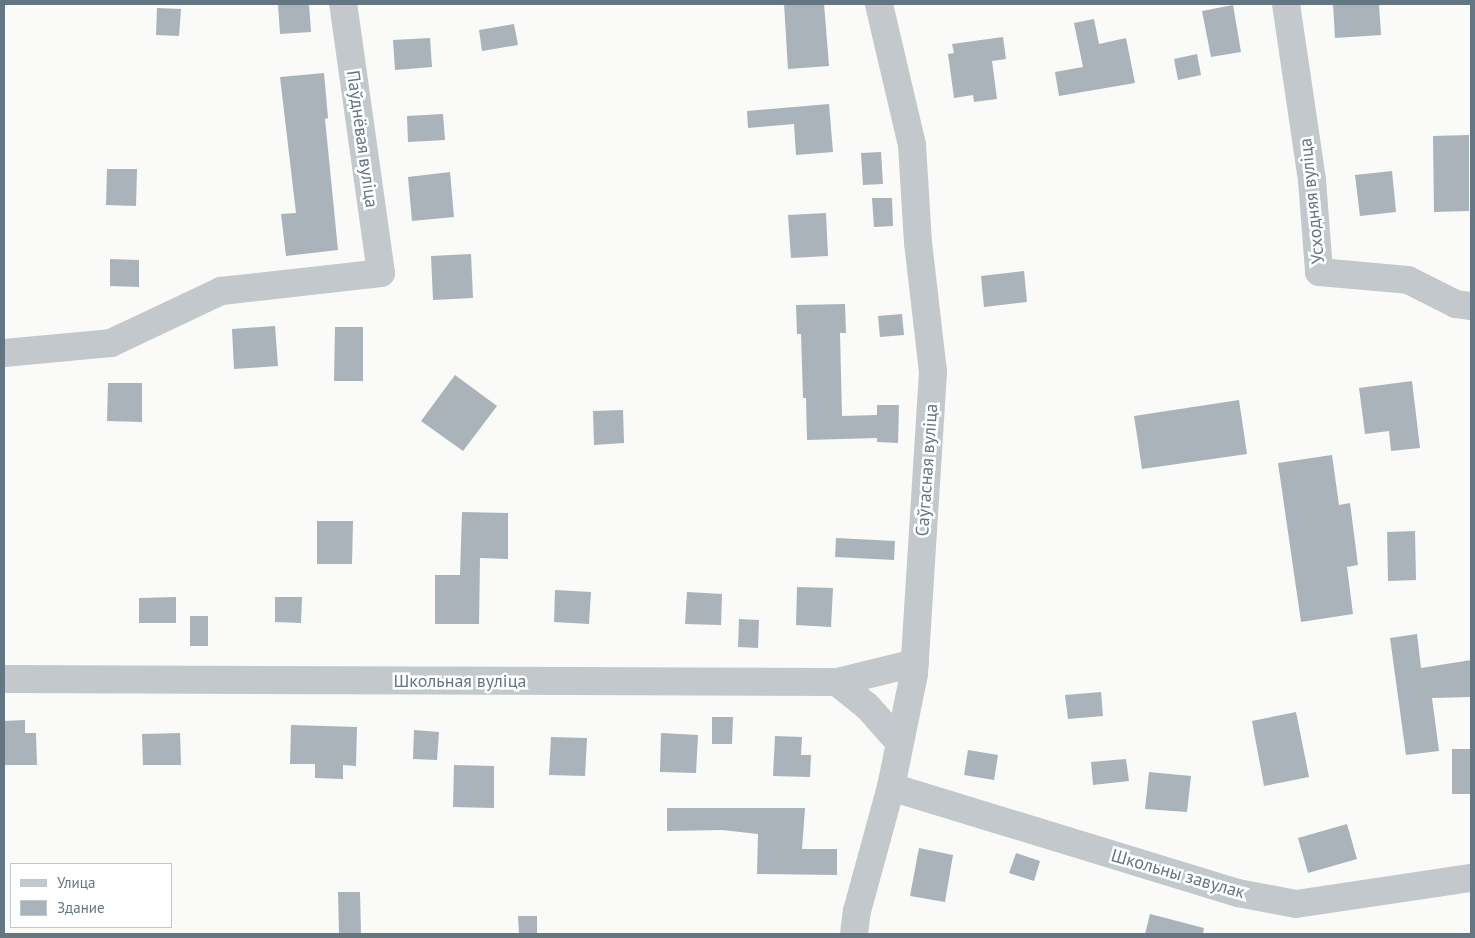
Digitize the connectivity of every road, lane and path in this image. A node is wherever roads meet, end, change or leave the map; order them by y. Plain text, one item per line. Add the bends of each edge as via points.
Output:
1 (343, 4) edge
2 (879, 4) edge
3 (1286, 4) edge
4 (1471, 306) edge
5 (4, 353) edge
6 (915, 663) junction
7 (4, 680) edge
8 (837, 682) junction
9 (899, 742) junction
10 (891, 787) junction
11 (1471, 878) edge
12 (854, 934) edge

1 - 5 street, Паўднёвая вуліца via 381,273 221,291 111,343
2 - 6 street, Саўгасная вуліца via 912,145 918,243 934,372
3 - 4 street, Усходняя вуліца via 1312,180 1318,272 1408,280 1456,304
6 - 8 street, Школьная вуліца
6 - 9 street, Саўгасная вуліца
7 - 8 street, Школьная вуліца
8 - 9 street via 867,706
9 - 10 street, Саўгасная вуліца
10 - 11 street, Школьны завулак via 1238,893 1296,904
10 - 12 street, Саўгасная вуліца via 856,911

